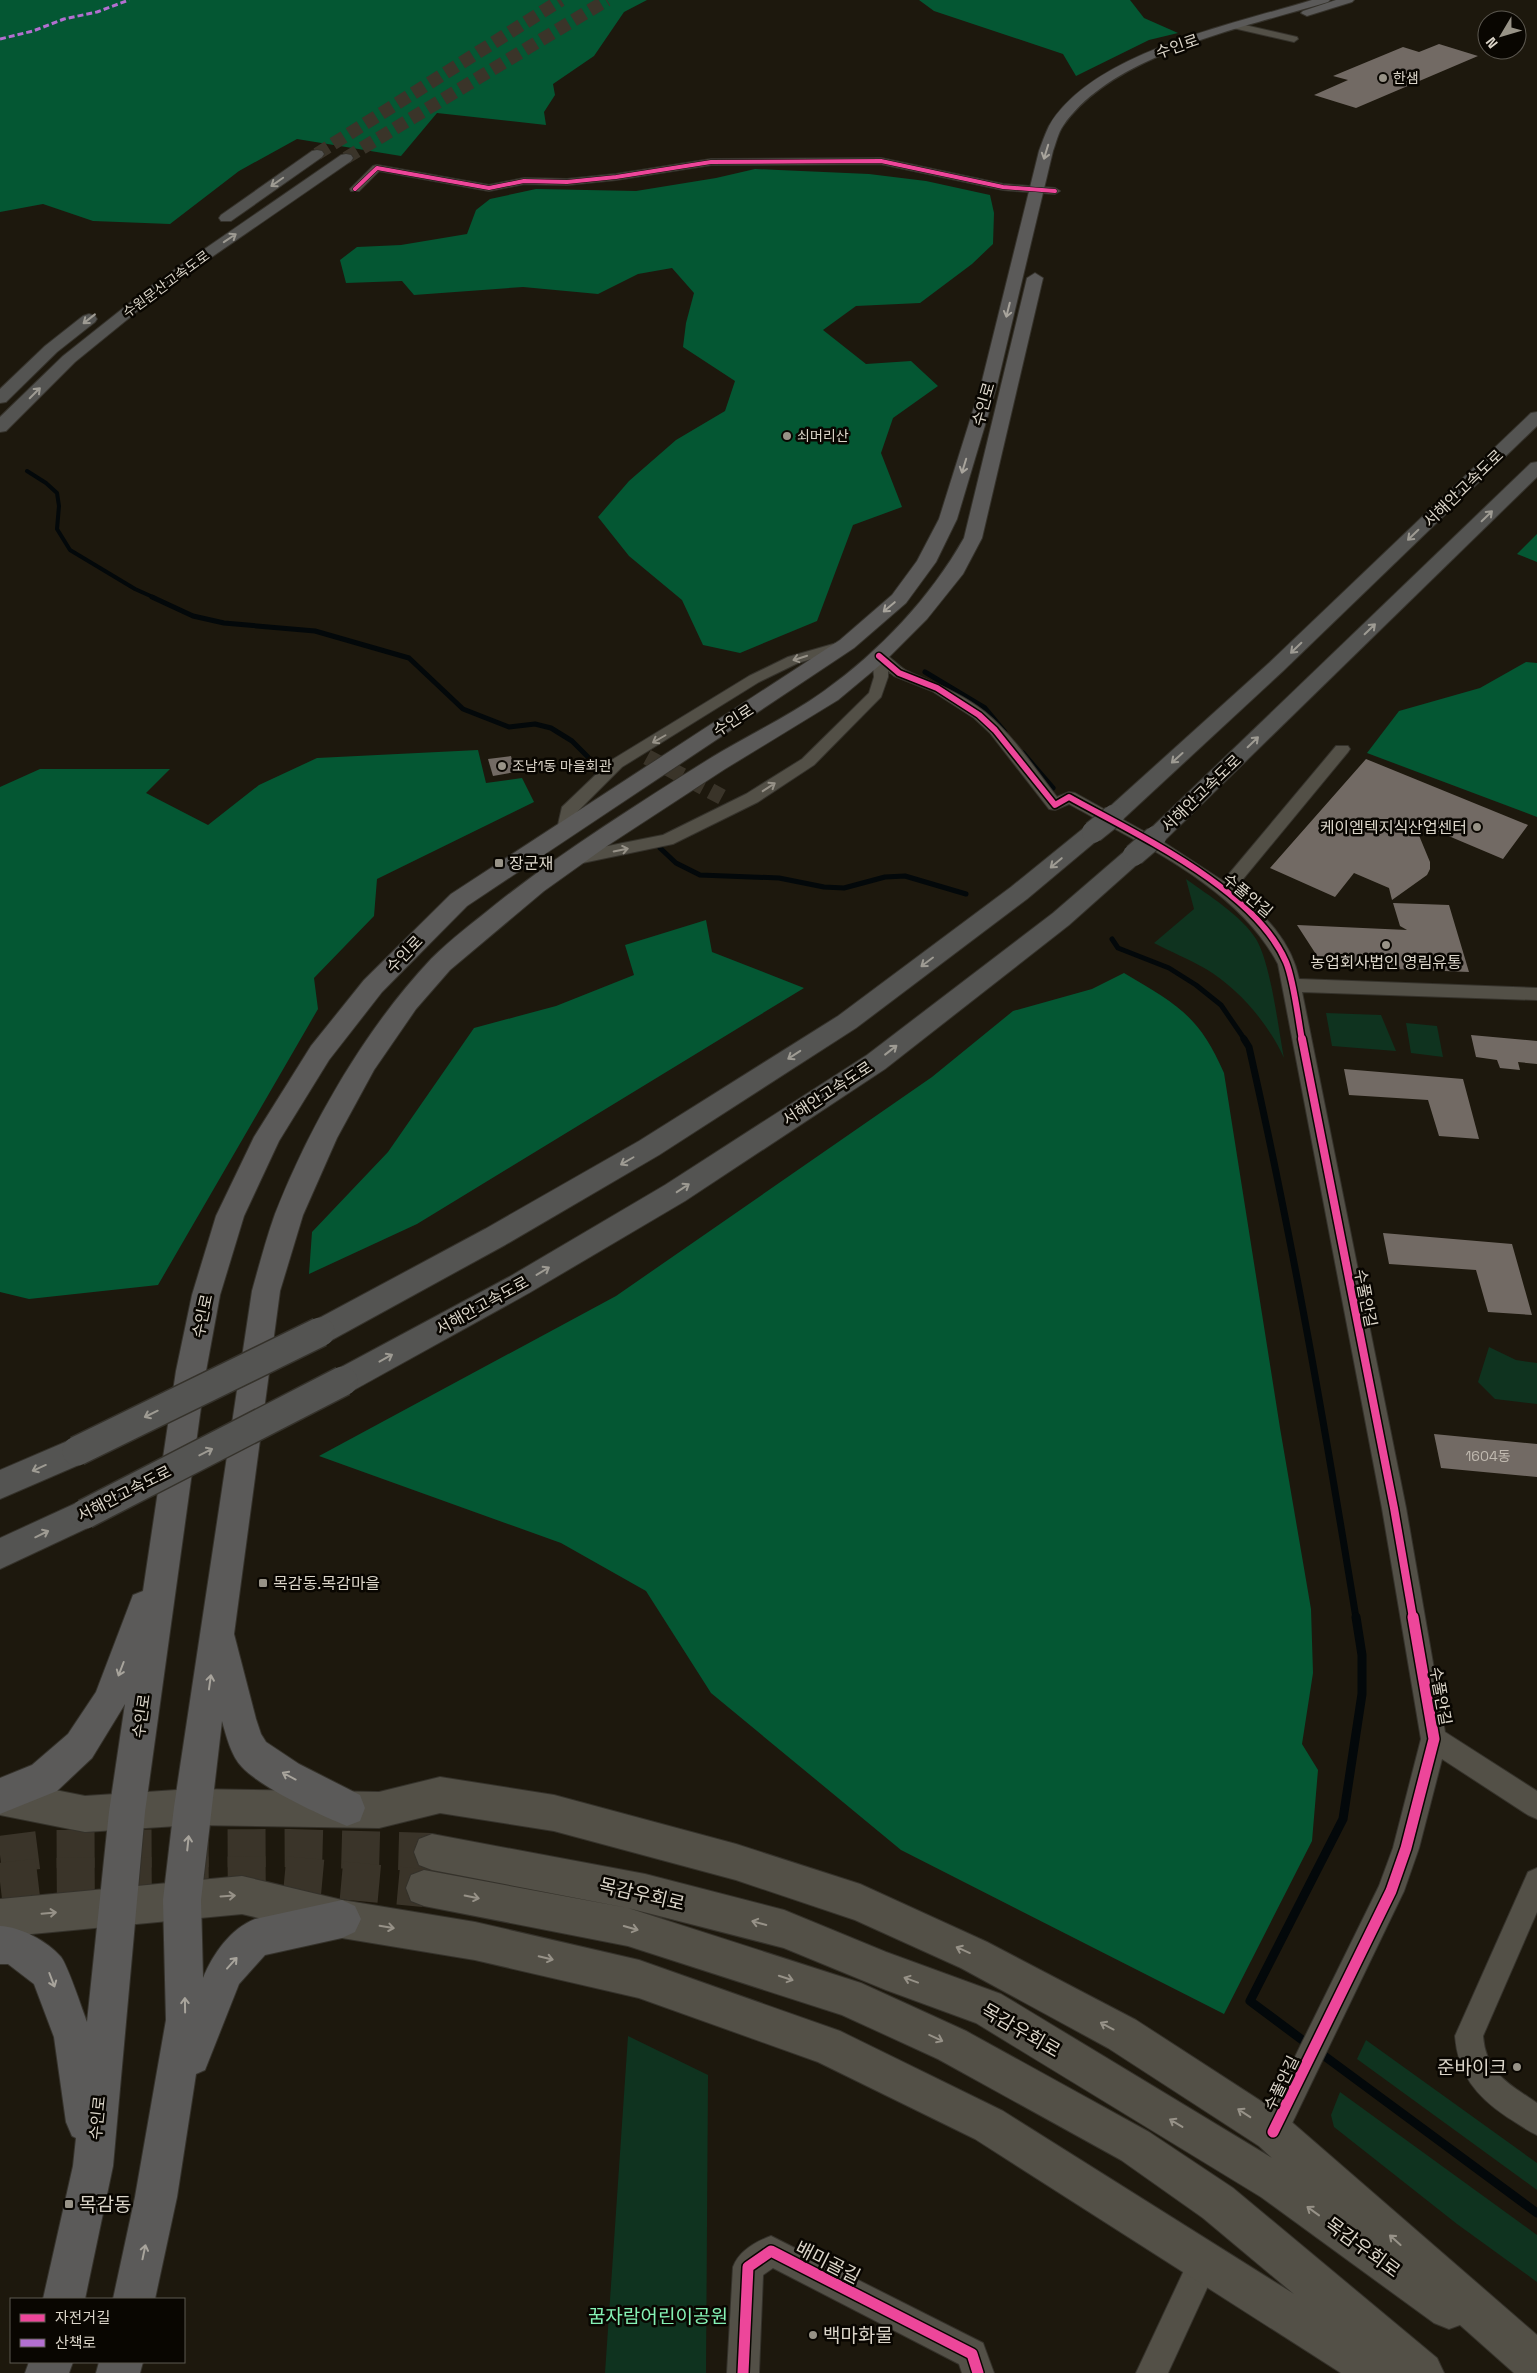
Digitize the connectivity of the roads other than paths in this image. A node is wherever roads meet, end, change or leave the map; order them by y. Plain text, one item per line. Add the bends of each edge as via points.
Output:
1 (1324, 0) edge
2 (1348, 0) edge
3 (1244, 29) junction
4 (1294, 39) dead end
5 (317, 154) tunnel mouth
6 (346, 158) tunnel mouth
7 (355, 189) dead end
8 (1046, 191) junction
9 (215, 226) dead end
10 (98, 312) dead end
11 (0, 398) edge
12 (1537, 417) edge
13 (0, 427) edge
14 (1537, 467) edge
15 (847, 644) junction
16 (880, 656) junction
17 (1342, 749) dead end
18 (564, 829) junction
19 (573, 859) junction
20 (1224, 891) junction
21 (1291, 985) junction
22 (1537, 994) edge
23 (0, 1485) edge
24 (0, 1554) edge
25 (164, 1558) junction
26 (218, 1628) junction
27 (1434, 1740) junction
28 (0, 1797) edge
29 (1537, 1806) edge
30 (192, 1807) junction
31 (348, 1808) junction
32 (127, 1812) junction
33 (1537, 1881) edge
34 (182, 1900) junction
35 (116, 1906) junction
36 (0, 1918) edge
37 (342, 1919) junction
38 (1529, 1924) edge
39 (0, 1945) edge
40 (171, 2104) junction
41 (1537, 2120) edge
42 (1273, 2132) junction
43 (92, 2166) junction
44 (1205, 2260) junction
45 (64, 2298) edge
46 (134, 2298) edge
47 (1537, 2364) edge
48 (1537, 2372) edge
49 (743, 2373) edge
50 (978, 2373) edge
51 (1152, 2373) edge
52 (1380, 2373) edge
53 (1422, 2373) edge

1 - 3 main road, 수인로
2 - 3 main road, 수인로
3 - 4 street
3 - 8 main road, 수인로 via 1165,59 1112,88 1073,128
5 -> 9 highway
13 -> 6 highway, 수원문산고속도로 via 69,359 156,289
7 - 8 street via 377,168 489,188 524,181 567,182 616,177 711,162 881,161 1003,188
8 -> 15 main road, 수인로 via 948,519 926,562 899,599
8 - 16 main road, 수인로 via 973,538 948,581 920,616
10 -> 11 highway, 수원문산고속도로 via 51,349
12 -> 23 highway, 서해안고속도로, bridge via 1276,667 1103,824 1019,893 846,1022 650,1148 495,1237 320,1332
24 -> 14 highway, 서해안고속도로, bridge via 85,1514 343,1381 519,1285 675,1193 876,1062 1061,919 1155,837
15 - 18 main road, 수인로
15 -> 18 street via 792,660 754,679 642,754 616,764 568,811
16 - 19 main road, 수인로 via 831,696 718,764
19 -> 16 street via 667,840 729,802 752,798 808,762 876,694 881,677
16 - 20 street, 수풀안길 via 899,673 937,688 979,715 995,730 1054,805 1069,797 1196,871
17 - 20 street
18 - 25 main road, 수인로 via 459,900 392,966 320,1053 267,1137 230,1216 206,1295 191,1371
19 - 26 main road, 수인로 via 478,931 441,964 407,1002 370,1056 324,1137 289,1215 266,1291
20 - 21 street, 수풀안길 via 1266,928 1283,953
21 - 22 street
21 - 27 street, 수풀안길 via 1394,1508
25 -> 28 main road via 109,1702 80,1746 44,1778
25 - 32 main road, 수인로
30 -> 26 main road, 수인로
31 -> 26 main road via 252,1753 241,1729
27 - 29 street, 수풀안길
27 - 42 street, 수풀안길 via 1406,1848 1391,1891
28 - 32 main road via 85,1814
30 - 31 main road
30 - 32 main road
34 -> 30 main road, 수인로
42 -> 31 main road via 1122,2034 974,1955 860,1903 736,1862 554,1813 440,1795 379,1810
32 - 35 main road, 수인로
33 - 38 street
34 - 35 main road
34 -> 37 main road via 242,1895
40 -> 34 main road, 수인로 via 185,2020
36 -> 35 main road
35 - 43 main road, 수인로
40 -> 37 main road via 226,1970 255,1938
37 -> 44 main road via 475,1941 639,1979 826,2045 989,2125
38 - 41 street via 1469,2036 1469,2052 1472,2063 1487,2084
39 -> 43 main road via 15,1946 48,1971 74,2037
46 -> 40 main road, 수인로 via 156,2197
47 -> 42 main road
43 - 45 main road, 수인로
44 - 51 street
44 - 52 main road
48 -> 53 main road, 목감우회로 via 1275,2183 987,2008 784,1929 645,1893 428,1870 628,1927 847,1997 952,2045 1135,2146 1218,2203
49 - 50 street, 배미골길 via 748,2267 771,2251 972,2354

